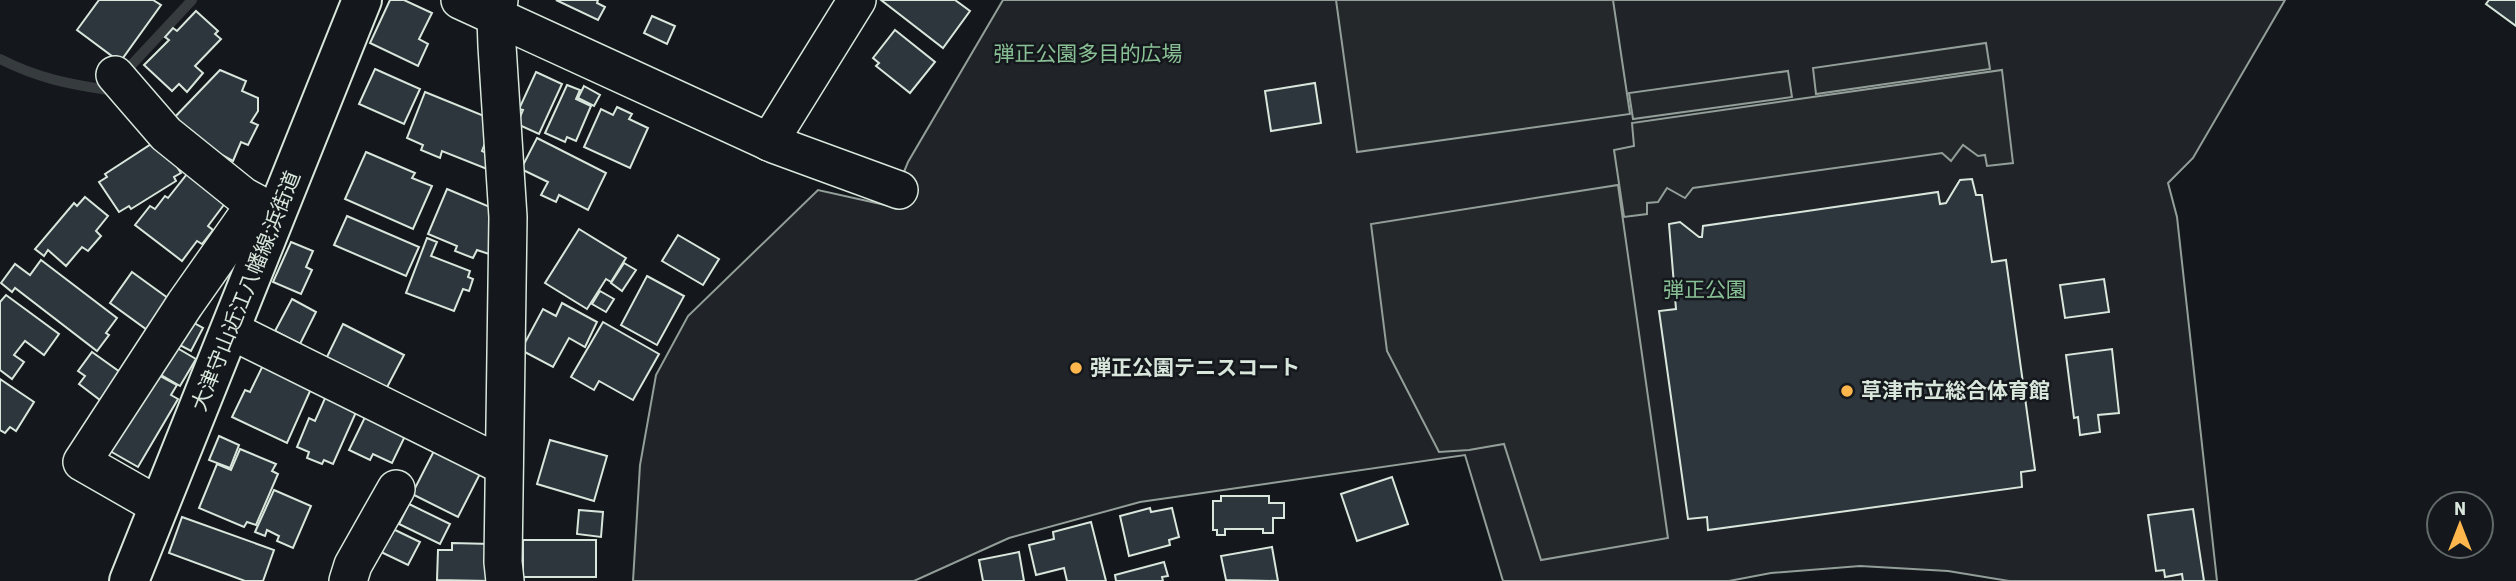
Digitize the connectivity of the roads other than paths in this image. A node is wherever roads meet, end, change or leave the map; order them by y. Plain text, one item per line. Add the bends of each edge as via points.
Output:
1 (362, 0) edge
2 (460, 0) edge
3 (857, 0) edge
4 (497, 9) edge
5 (115, 75) dead end
6 (769, 142) junction
7 (898, 190) dead end
8 (267, 206) junction
9 (230, 330) junction
10 (504, 466) junction
11 (396, 489) dead end
12 (159, 506) junction
13 (129, 581) edge
14 (348, 581) edge
15 (505, 581) edge

1 - 8 main road, 大津守山近江八幡線;浜街道
2 - 4 street
3 - 6 street
4 - 6 street
4 - 10 street via 508,217
5 - 8 street via 166,134 243,196
6 - 7 street
8 - 9 main road, 大津守山近江八幡線;浜街道
8 - 12 street via 185,304 82,462
9 - 10 street
9 - 12 main road, 大津守山近江八幡線;浜街道
10 - 15 street
11 - 14 street
12 - 13 main road, 大津守山近江八幡線;浜街道

